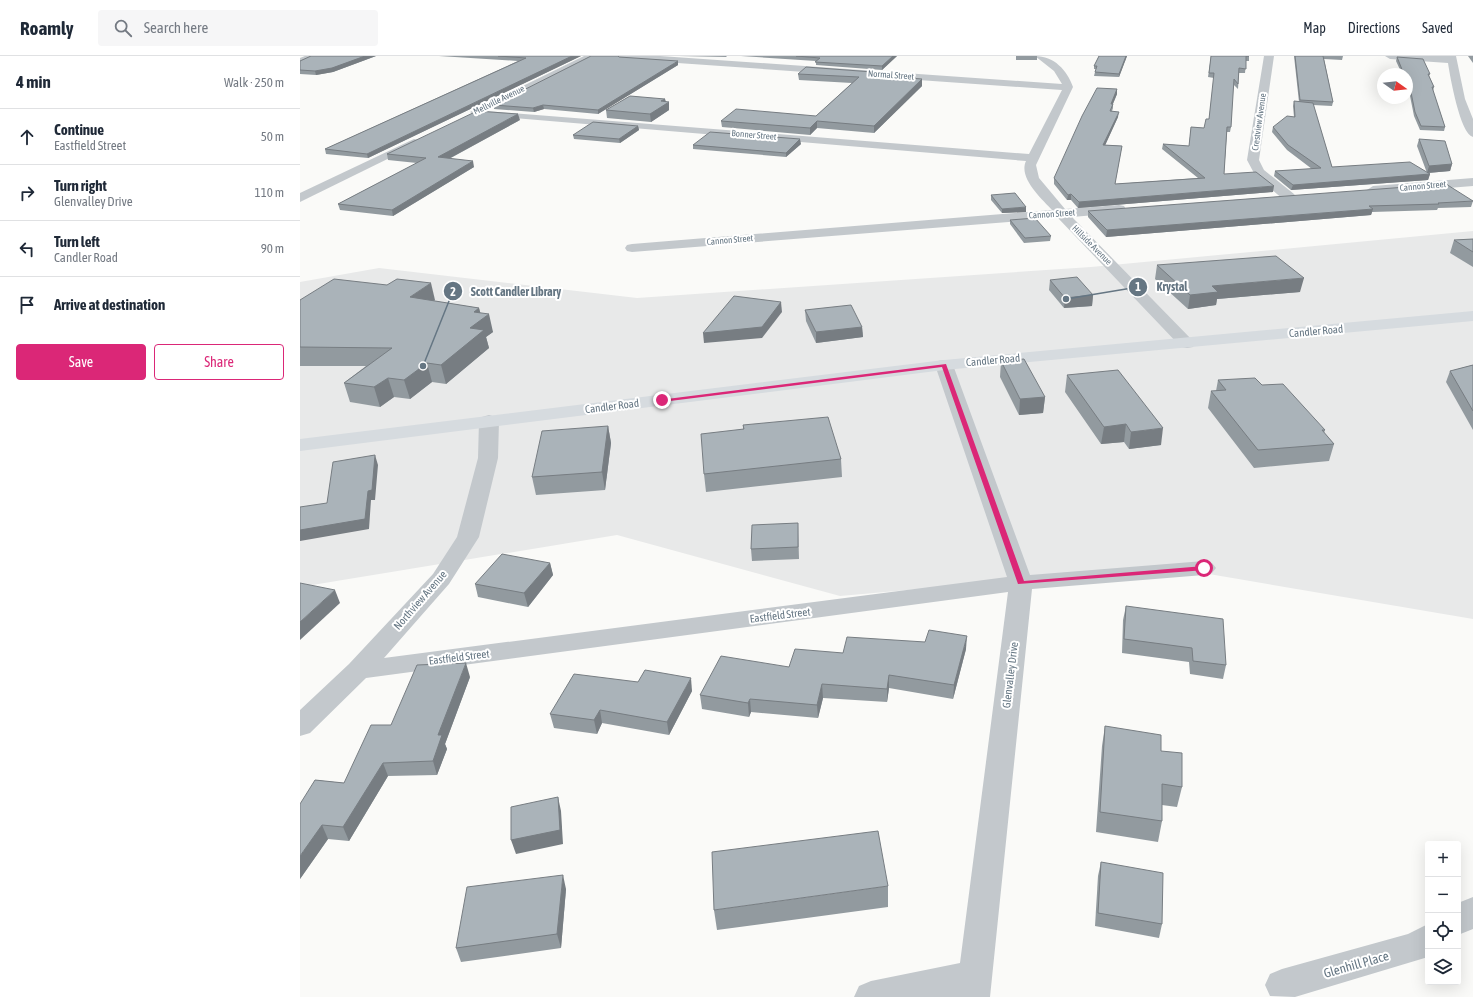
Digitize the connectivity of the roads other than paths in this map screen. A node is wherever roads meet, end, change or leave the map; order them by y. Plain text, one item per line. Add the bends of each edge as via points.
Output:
1 (313, 56) edge
2 (591, 56) edge
3 (620, 56) edge
4 (1040, 56) edge
5 (1269, 56) edge
6 (1390, 56) edge
7 (1451, 58) edge
8 (300, 61) edge
9 (1068, 87) junction
10 (1460, 99) junction
11 (1473, 100) edge
12 (475, 112) junction
13 (461, 119) edge
14 (1473, 134) edge
15 (426, 136) edge
16 (1033, 158) junction
17 (1473, 182) edge
18 (1359, 191) edge
19 (1304, 195) edge
20 (1289, 197) junction
21 (300, 198) edge
22 (1273, 198) edge
23 (1132, 208) edge
24 (1061, 214) junction
25 (632, 248) dead end
26 (1473, 316) edge
27 (1187, 343) junction
28 (944, 365) junction
29 (489, 421) junction
30 (300, 445) edge
31 (1204, 568) dead end
32 (1021, 583) junction
33 (358, 670) junction
34 (300, 726) edge
35 (1473, 912) edge
36 (1461, 919) edge
37 (1425, 941) edge
38 (1282, 985) dead end
39 (974, 986) edge
40 (871, 997) edge

1 - 8 street
2 - 12 street, Mellville Avenue
3 - 9 street, Normal Street
4 - 9 street via 1060,71
5 - 20 street, Crestview Avenue via 1253,160 1259,172
6 - 7 street
7 - 10 street
9 - 16 street, Hillside Avenue
10 - 11 street
10 - 14 street
12 - 13 street, Mellville Avenue
12 - 16 street, Bonner Street
15 - 21 street
16 - 24 street, Hillside Avenue via 1030,165 1033,179
17 - 18 street, Cannon Street
19 - 20 street
20 - 22 street
23 - 24 street, Cannon Street
24 - 25 street, Cannon Street
24 - 27 street, Hillside Avenue
26 - 27 main road, Candler Road
27 - 28 main road, Candler Road
28 - 29 main road, Candler Road
28 - 32 street, Glenvalley Drive
29 - 30 main road, Candler Road
29 - 33 street, Northview Avenue via 488,458 468,537 441,579
31 - 32 street, Eastfield Street
32 - 33 street, Eastfield Street
32 - 39 street, Glenvalley Drive
33 - 34 street, Northview Avenue
35 - 36 street
37 - 38 street, Glenhill Place via 1417,946
39 - 40 street

